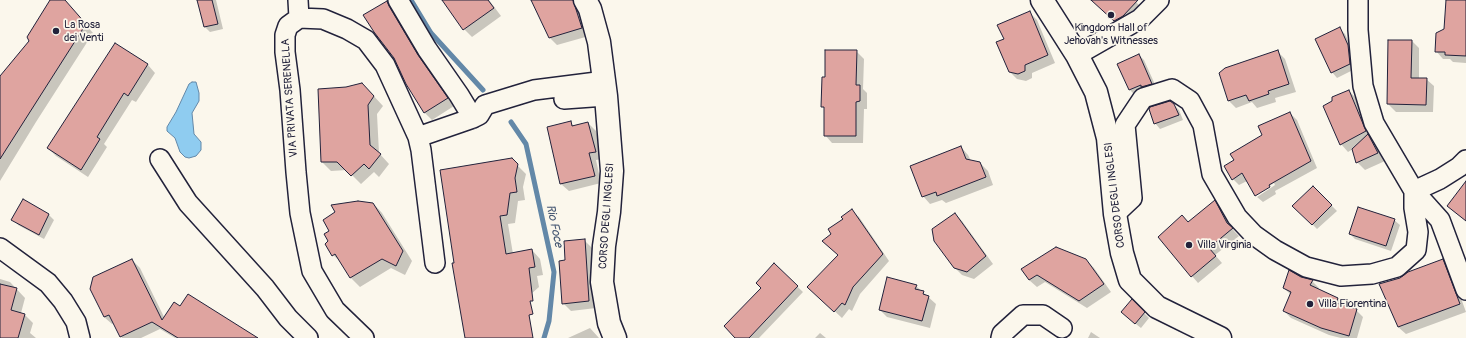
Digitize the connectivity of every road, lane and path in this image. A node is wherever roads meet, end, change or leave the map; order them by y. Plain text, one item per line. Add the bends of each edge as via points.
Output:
1 (398, 0) edge
2 (585, 0) edge
3 (1042, 0) edge
4 (1159, 0) edge
5 (1358, 0) edge
6 (299, 9) edge
7 (1077, 55) junction
8 (606, 88) junction
9 (476, 116) junction
10 (418, 137) junction
11 (160, 159) dead end
12 (1466, 160) edge
13 (1414, 191) junction
14 (1115, 214) junction
15 (0, 248) edge
16 (435, 262) dead end
17 (1466, 290) edge
18 (1062, 328) dead end
19 (80, 338) edge
20 (308, 338) edge
21 (364, 338) edge
22 (615, 338) edge
23 (1001, 338) edge
24 (1220, 338) edge

1 - 9 street via 427,48
2 - 8 main road, CORSO DEGLI INGLESI via 599,42
3 - 7 main road, CORSO DEGLI INGLESI
4 - 7 street via 1140,19
5 - 13 street via 1358,30 1364,86 1374,123
6 - 10 street, VIA PRIVATA SERENELLA via 347,29 366,40 385,65
6 - 21 street, VIA PRIVATA SERENELLA via 285,35 285,52 307,252 312,271 335,310
7 - 14 main road, CORSO DEGLI INGLESI via 1096,92 1108,138
8 - 9 street via 534,90 485,105
8 - 22 main road, CORSO DEGLI INGLESI via 612,171 602,282 609,323
9 - 10 street
10 - 16 street, VIA PRIVATA SERENELLA
11 - 20 street via 188,203
12 - 13 street via 1440,179
13 - 14 street via 1418,232 1416,250 1397,267 1372,274 1341,276 1306,267 1254,235 1237,216 1212,174 1203,125 1190,101 1172,89 1143,98 1125,125 1132,198
13 - 17 street via 1440,220
14 - 24 main road, CORSO DEGLI INGLESI via 1130,280 1157,307
15 - 19 street via 48,283 76,322
18 - 23 street via 1043,315 1023,315 1002,334

